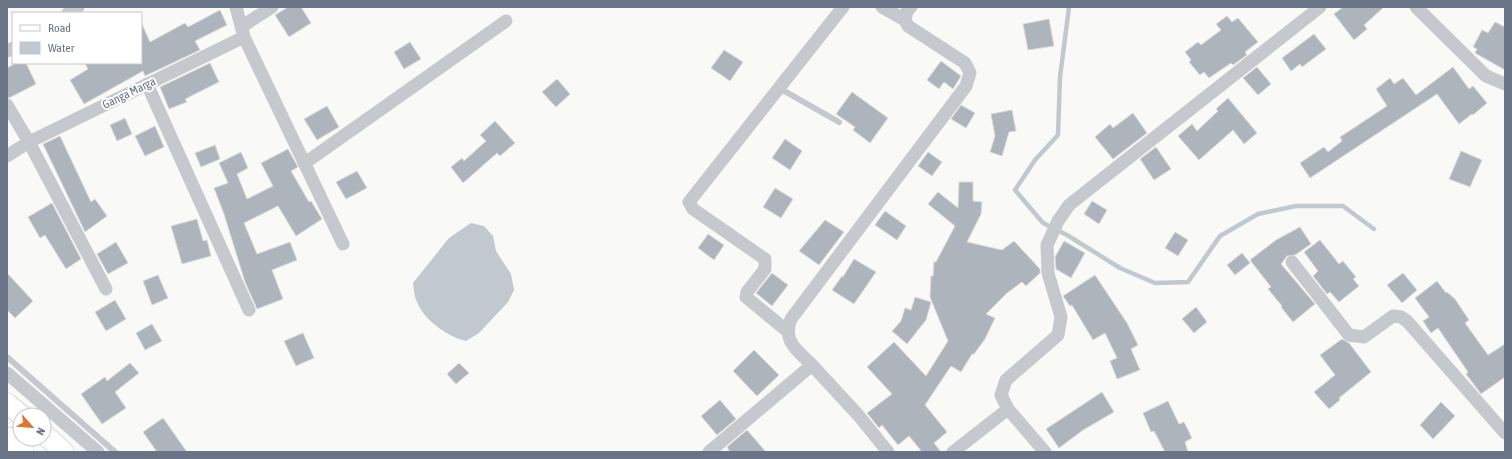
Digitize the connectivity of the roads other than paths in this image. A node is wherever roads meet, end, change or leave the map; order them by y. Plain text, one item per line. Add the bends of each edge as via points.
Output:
1 (236, 7) edge
2 (272, 7) edge
3 (843, 7) edge
4 (882, 7) edge
5 (911, 7) edge
6 (1320, 7) edge
7 (1416, 7) edge
8 (905, 20) junction
9 (506, 21) dead end
10 (242, 32) junction
11 (146, 84) junction
12 (1505, 84) edge
13 (779, 88) junction
14 (7, 105) edge
15 (839, 122) dead end
16 (29, 142) junction
17 (7, 156) edge
18 (305, 163) junction
19 (343, 244) dead end
20 (1292, 262) dead end
21 (106, 290) dead end
22 (249, 310) dead end
23 (786, 330) junction
24 (7, 357) edge
25 (812, 365) junction
26 (7, 373) edge
27 (1008, 409) junction
28 (1505, 433) edge
29 (7, 437) edge
30 (52, 441) edge
31 (24, 452) edge
32 (64, 452) edge
33 (98, 452) edge
34 (115, 452) edge
35 (710, 452) edge
36 (888, 452) edge
37 (953, 452) edge
38 (1045, 452) edge

1 - 10 street
2 - 10 street, Ganga Marga
3 - 13 street
4 - 8 street
5 - 8 street
6 - 27 street via 1069,205 1047,245 1048,274 1061,317 1058,334 1006,380 1001,395
7 - 12 street via 1486,76
8 - 23 street via 908,26 965,63 970,73 966,86 791,319
9 - 18 street
10 - 11 street, Ganga Marga
10 - 18 street
11 - 16 street, Ganga Marga
11 - 22 street
13 - 15 lane
13 - 23 street via 689,202 693,209 765,259 765,269 746,296
14 - 16 street
16 - 17 street, Ganga Marga
16 - 21 street
18 - 19 street
20 - 28 street via 1349,335 1364,337 1393,316 1407,321
23 - 25 street via 788,339
24 - 34 lane
25 - 35 street
25 - 36 street
26 - 33 street
27 - 37 street
27 - 38 street
29 - 31 main road
30 - 32 main road

